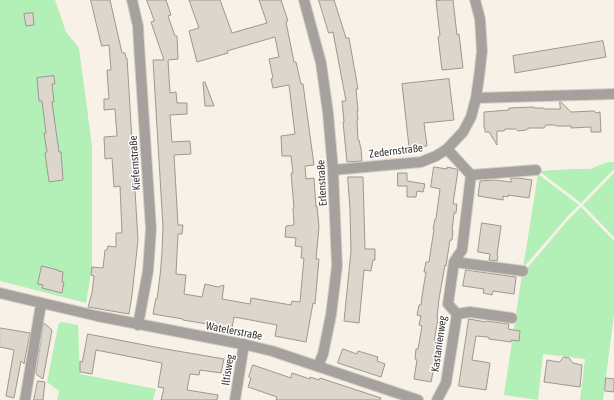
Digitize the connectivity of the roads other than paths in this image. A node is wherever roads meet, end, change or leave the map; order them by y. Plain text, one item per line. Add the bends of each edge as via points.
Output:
1 (132, 0) edge
2 (304, 0) edge
3 (475, 0) edge
4 (614, 94) edge
5 (476, 98) junction
6 (447, 149) junction
7 (334, 170) junction
8 (536, 170) dead end
9 (471, 175) junction
10 (454, 262) junction
11 (523, 271) dead end
12 (0, 294) edge
13 (41, 304) junction
14 (457, 314) junction
15 (512, 318) dead end
16 (138, 325) junction
17 (244, 344) junction
18 (318, 366) junction
19 (25, 400) edge
20 (235, 400) edge
21 (415, 400) edge
22 (437, 400) edge

1 - 16 street, Kiefernstraße via 138,26 151,229 148,271
2 - 7 street, Erlenstraße via 321,63
3 - 5 street, Zedernstraße via 480,19 482,51
4 - 5 street
5 - 6 street, Zedernstraße via 471,117 463,132
6 - 7 street, Zedernstraße via 421,162
6 - 9 street
7 - 18 street, Erlenstraße via 337,266 331,316
8 - 9 street
9 - 10 street, Kastanienweg via 462,250
10 - 11 street
10 - 14 street, Kastanienweg via 448,304
12 - 13 street, Watelerstraße
13 - 16 street, Watelerstraße
13 - 19 street
14 - 15 street via 470,312
14 - 22 street, Kastanienweg via 446,383
16 - 17 street, Watelerstraße
17 - 18 street, Watelerstraße
17 - 20 street, Iltisweg
18 - 21 street, Watelerstraße

